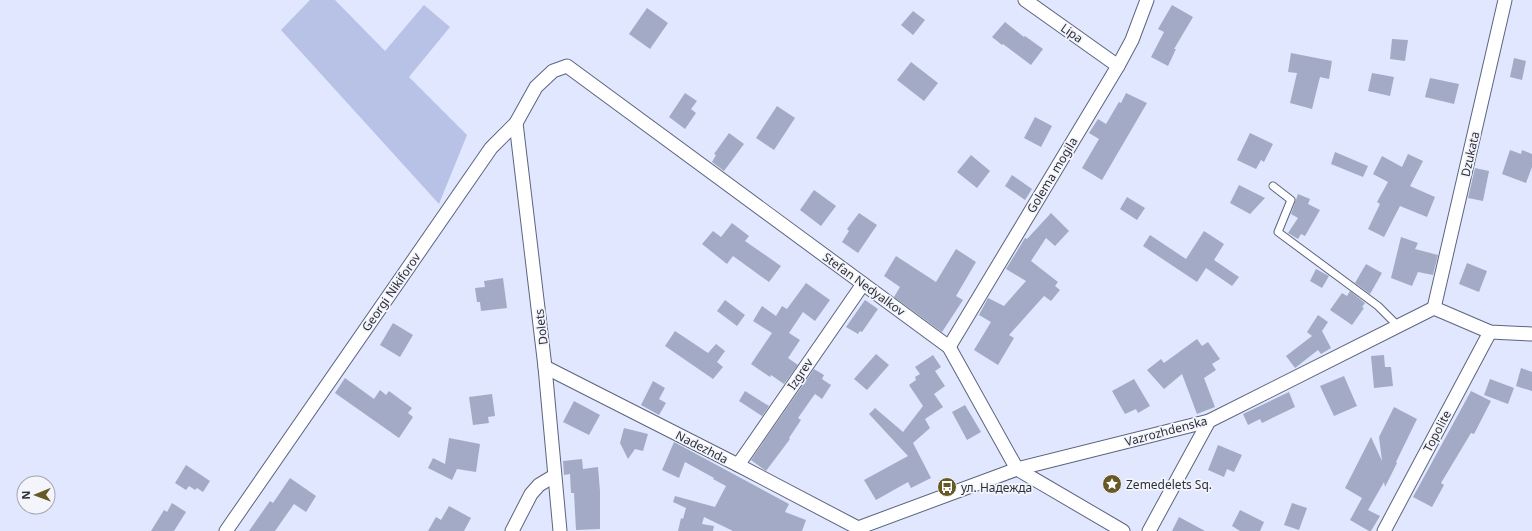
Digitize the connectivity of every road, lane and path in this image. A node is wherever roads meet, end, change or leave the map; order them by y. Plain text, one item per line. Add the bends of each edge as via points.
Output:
1 (1025, 0) edge
2 (1147, 0) edge
3 (1505, 0) edge
4 (567, 66) joint
5 (1118, 66) junction
6 (516, 123) junction
7 (1273, 186) dead end
8 (863, 284) junction
9 (1434, 308) junction
10 (1398, 326) junction
11 (1490, 332) junction
12 (1532, 334) edge
13 (949, 347) junction
14 (545, 368) junction
15 (1209, 421) junction
16 (738, 465) junction
17 (1018, 470) junction
18 (554, 476) junction
19 (857, 530) edge
20 (226, 531) edge
21 (512, 531) edge
22 (560, 531) edge
23 (1123, 531) edge
24 (1149, 531) edge
25 (1384, 531) edge

1 - 5 street, Lipa
2 - 5 street, Golema mogila via 1132,40
3 - 9 street, Dzukata
4 - 6 street, Georgi Nikiforov via 553,71 536,87
4 - 8 street, Stefan Nedyalkov
5 - 13 street, Golema mogila
6 - 14 street, Dolets
6 - 20 street, Georgi Nikiforov via 491,148
7 - 10 lane via 1291,200 1278,232 1378,306
8 - 13 street, Stefan Nedyalkov
8 - 16 street, Izgrev
9 - 10 street, Vazrozhdenska
9 - 11 street
10 - 15 street, Vazrozhdenska
11 - 12 street
11 - 25 street, Topolite
13 - 17 street, Stefan Nedyalkov
14 - 16 street, Nadezhda
14 - 18 street, Dolets
15 - 17 street, Vazrozhdenska
15 - 24 street
16 - 19 street, Nadezhda
17 - 19 street, Vazrozhdenska
17 - 23 street
18 - 21 street via 539,485 531,494
18 - 22 street, Dolets

